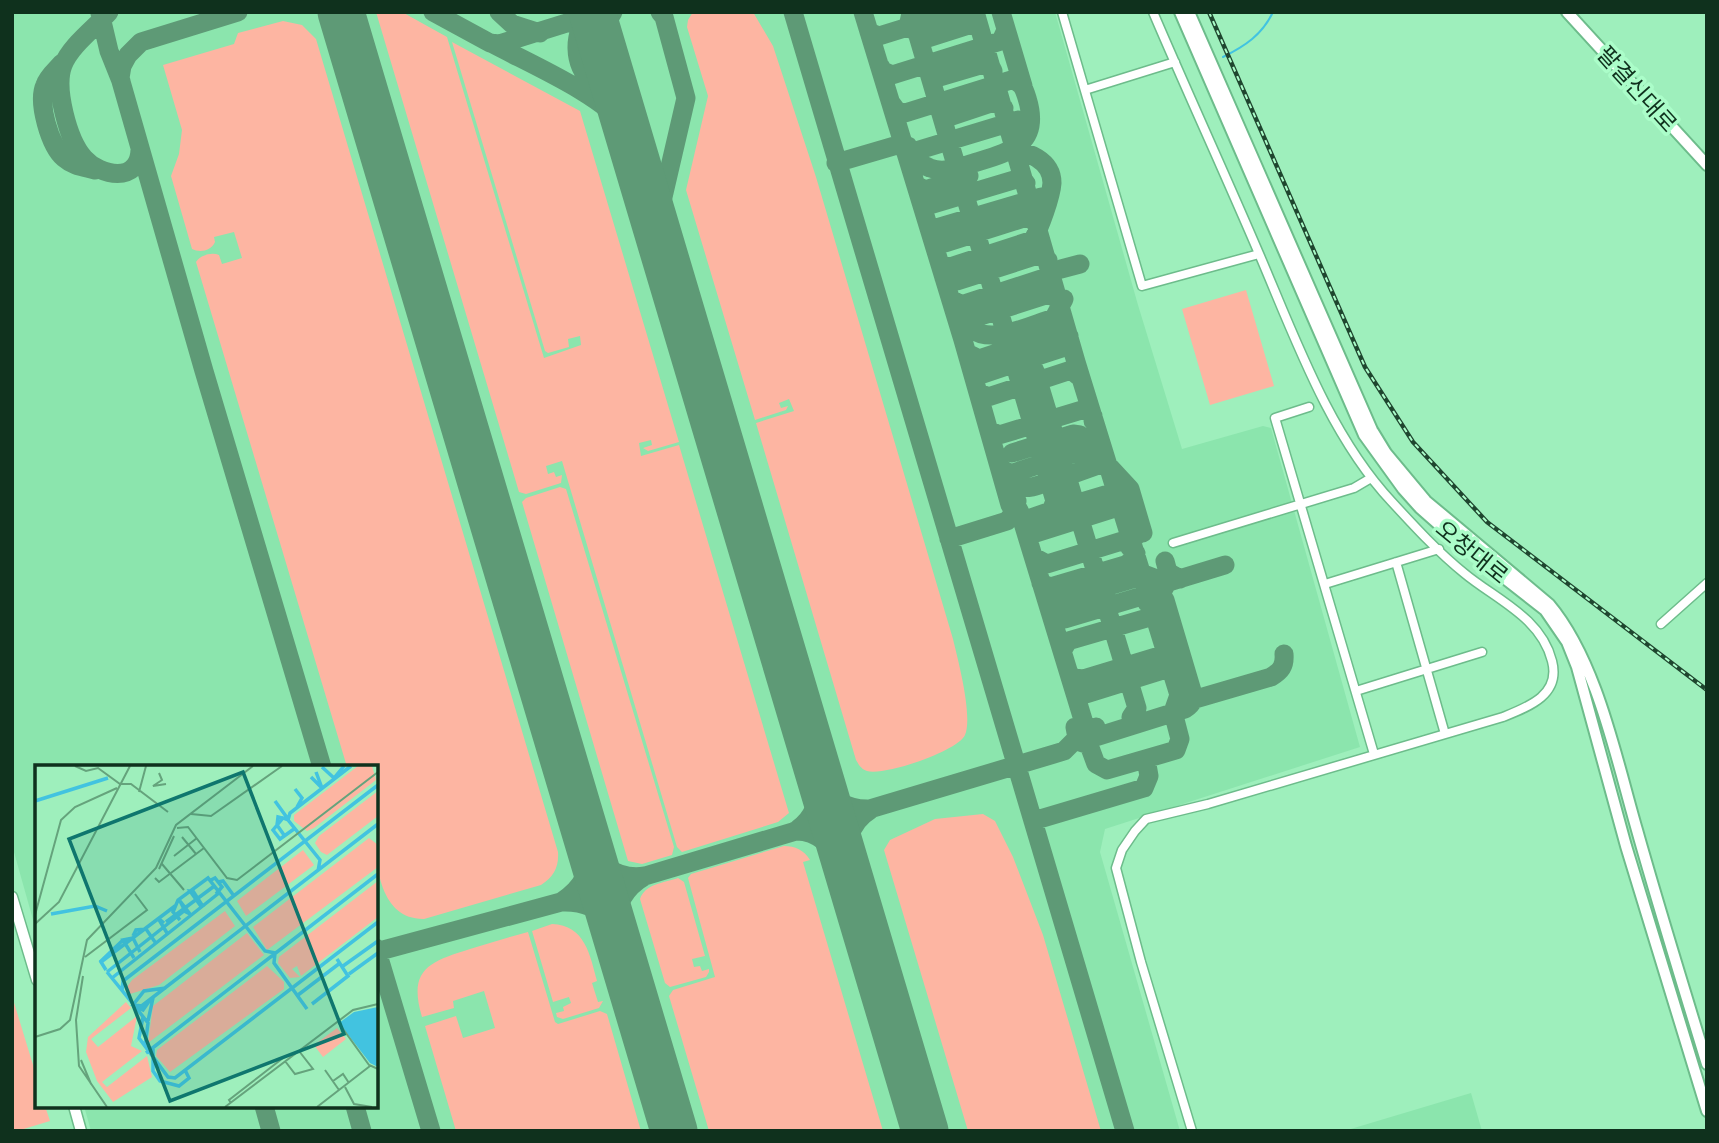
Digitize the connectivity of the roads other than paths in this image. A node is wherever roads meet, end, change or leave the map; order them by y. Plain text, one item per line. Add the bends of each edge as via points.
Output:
1 (1062, 12) edge
2 (1153, 12) edge
3 (1180, 12) edge
4 (1189, 12) edge
5 (1567, 12) edge
6 (1202, 51) junction
7 (1175, 62) junction
8 (1214, 80) junction
9 (1084, 90) junction
10 (1707, 165) edge
11 (1259, 254) junction
12 (1309, 407) dead end
13 (1371, 478) junction
14 (1300, 505) junction
15 (1173, 543) dead end
16 (1439, 550) junction
17 (1396, 562) junction
18 (1707, 583) edge
19 (1325, 584) junction
20 (1661, 624) dead end
21 (1482, 652) dead end
22 (1428, 670) junction
23 (1356, 691) junction
24 (1445, 734) junction
25 (1374, 754) junction
26 (12, 897) edge
27 (35, 973) edge
28 (1707, 1064) edge
29 (75, 1108) edge
30 (1707, 1111) edge
31 (81, 1131) edge
32 (1192, 1131) edge

1 - 9 street
2 - 7 street
3 - 6 main road, 오창대로
4 - 6 main road, 오창대로
5 - 10 main road, 팔결신대로
6 - 8 main road, 오창대로
7 - 9 street
7 - 11 street
8 - 28 main road, 오창대로 via 1386,453 1426,501 1549,604 1574,640 1601,710
8 - 30 main road, 오창대로 via 1364,435 1420,508 1545,610 1567,642
9 - 11 street via 1142,286
11 - 13 street via 1333,418
12 - 14 street via 1275,418
13 - 14 street
13 - 16 street
14 - 15 street
14 - 19 street
16 - 17 street
16 - 24 street via 1533,625 1553,663 1553,682 1542,699 1503,717
17 - 19 street
17 - 22 street
18 - 20 street
19 - 23 street
21 - 22 street
22 - 23 street
22 - 24 street
23 - 25 street
24 - 25 street
25 - 32 street via 1146,819 1122,850 1116,868
26 - 27 street
29 - 31 street

